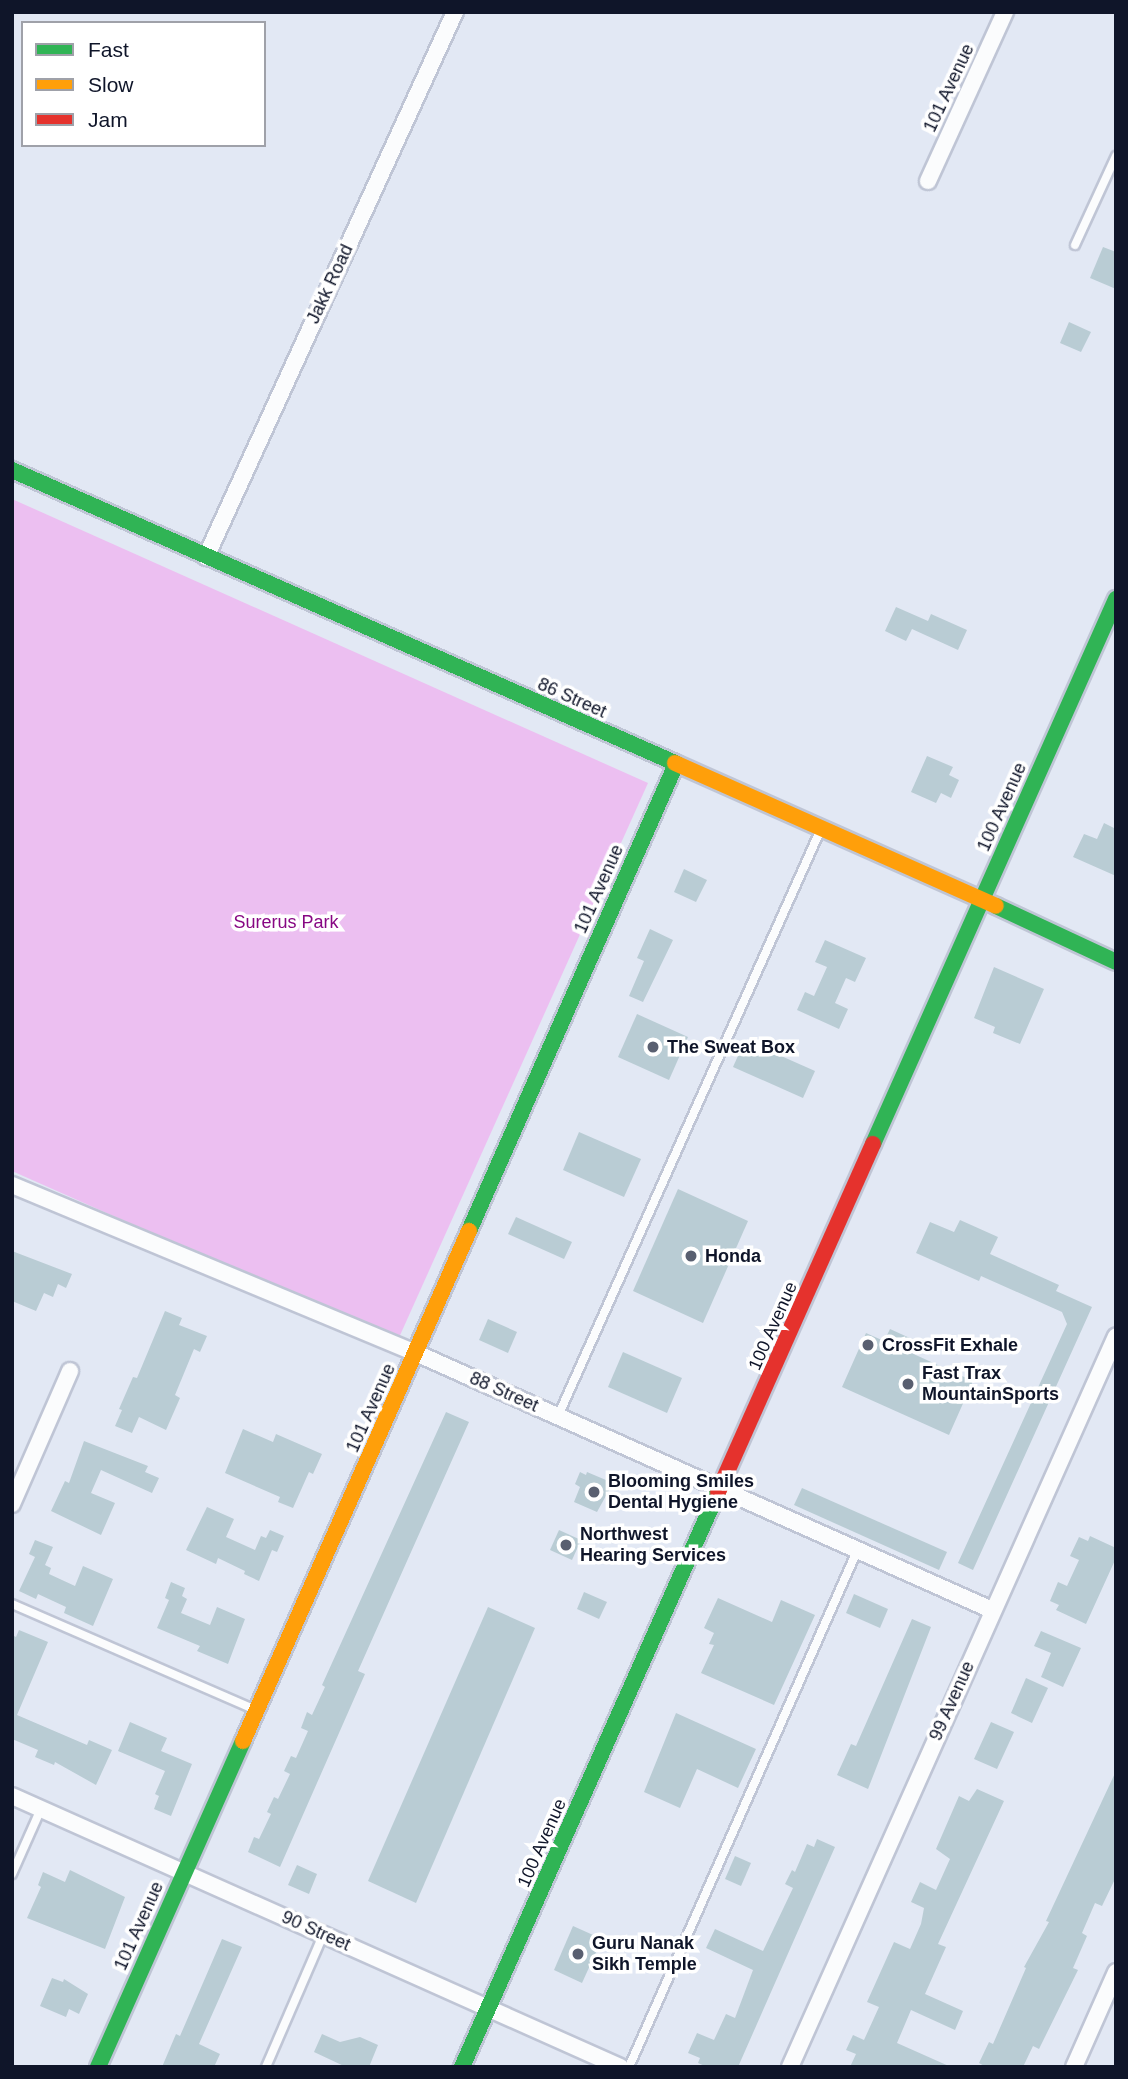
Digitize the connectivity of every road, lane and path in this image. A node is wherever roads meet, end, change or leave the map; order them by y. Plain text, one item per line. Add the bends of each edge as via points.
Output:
1 (455, 12) edge
2 (1005, 12) edge
3 (1116, 156) edge
4 (928, 180) dead end
5 (1075, 245) dead end
6 (12, 470) edge
7 (206, 556) junction
8 (1116, 599) edge
9 (676, 764) junction
10 (821, 830) junction
11 (983, 900) junction
12 (1116, 962) edge
13 (12, 1185) edge
14 (1114, 1346) edge
15 (416, 1353) junction
16 (70, 1371) dead end
17 (558, 1416) junction
18 (722, 1490) junction
19 (12, 1504) edge
20 (857, 1551) junction
21 (12, 1604) edge
22 (992, 1610) junction
23 (256, 1710) junction
24 (12, 1796) edge
25 (41, 1809) junction
26 (184, 1872) junction
27 (12, 1874) edge
28 (323, 1935) junction
29 (1116, 1972) edge
30 (489, 2008) junction
31 (98, 2067) edge
32 (266, 2067) edge
33 (462, 2067) edge
34 (620, 2067) edge
35 (629, 2067) edge
36 (790, 2067) edge
37 (1074, 2067) edge

1 - 7 street, Jakk Road
2 - 4 street, 101 Avenue
3 - 5 lane
6 - 7 street, 86 Street
7 - 9 street, 86 Street
8 - 11 street, 100 Avenue
9 - 10 street, 86 Street
9 - 15 street, 101 Avenue
10 - 11 street, 86 Street
10 - 17 lane
11 - 12 street, 86 Street
11 - 18 street, 100 Avenue
13 - 15 street, 88 Street
14 - 22 street, 99 Avenue
15 - 17 street, 88 Street
15 - 23 street, 101 Avenue
16 - 19 street
17 - 18 street, 88 Street
18 - 20 street, 88 Street
18 - 30 street, 100 Avenue
20 - 22 street, 88 Street
20 - 35 lane
21 - 23 lane
22 - 36 street, 99 Avenue
23 - 26 street, 101 Avenue
24 - 25 street, 90 Street
25 - 26 street, 90 Street
25 - 27 lane
26 - 28 street, 90 Street
26 - 31 street, 101 Avenue
28 - 30 street, 90 Street
28 - 32 lane
29 - 37 street
30 - 33 street, 100 Avenue
30 - 34 street, 90 Street

